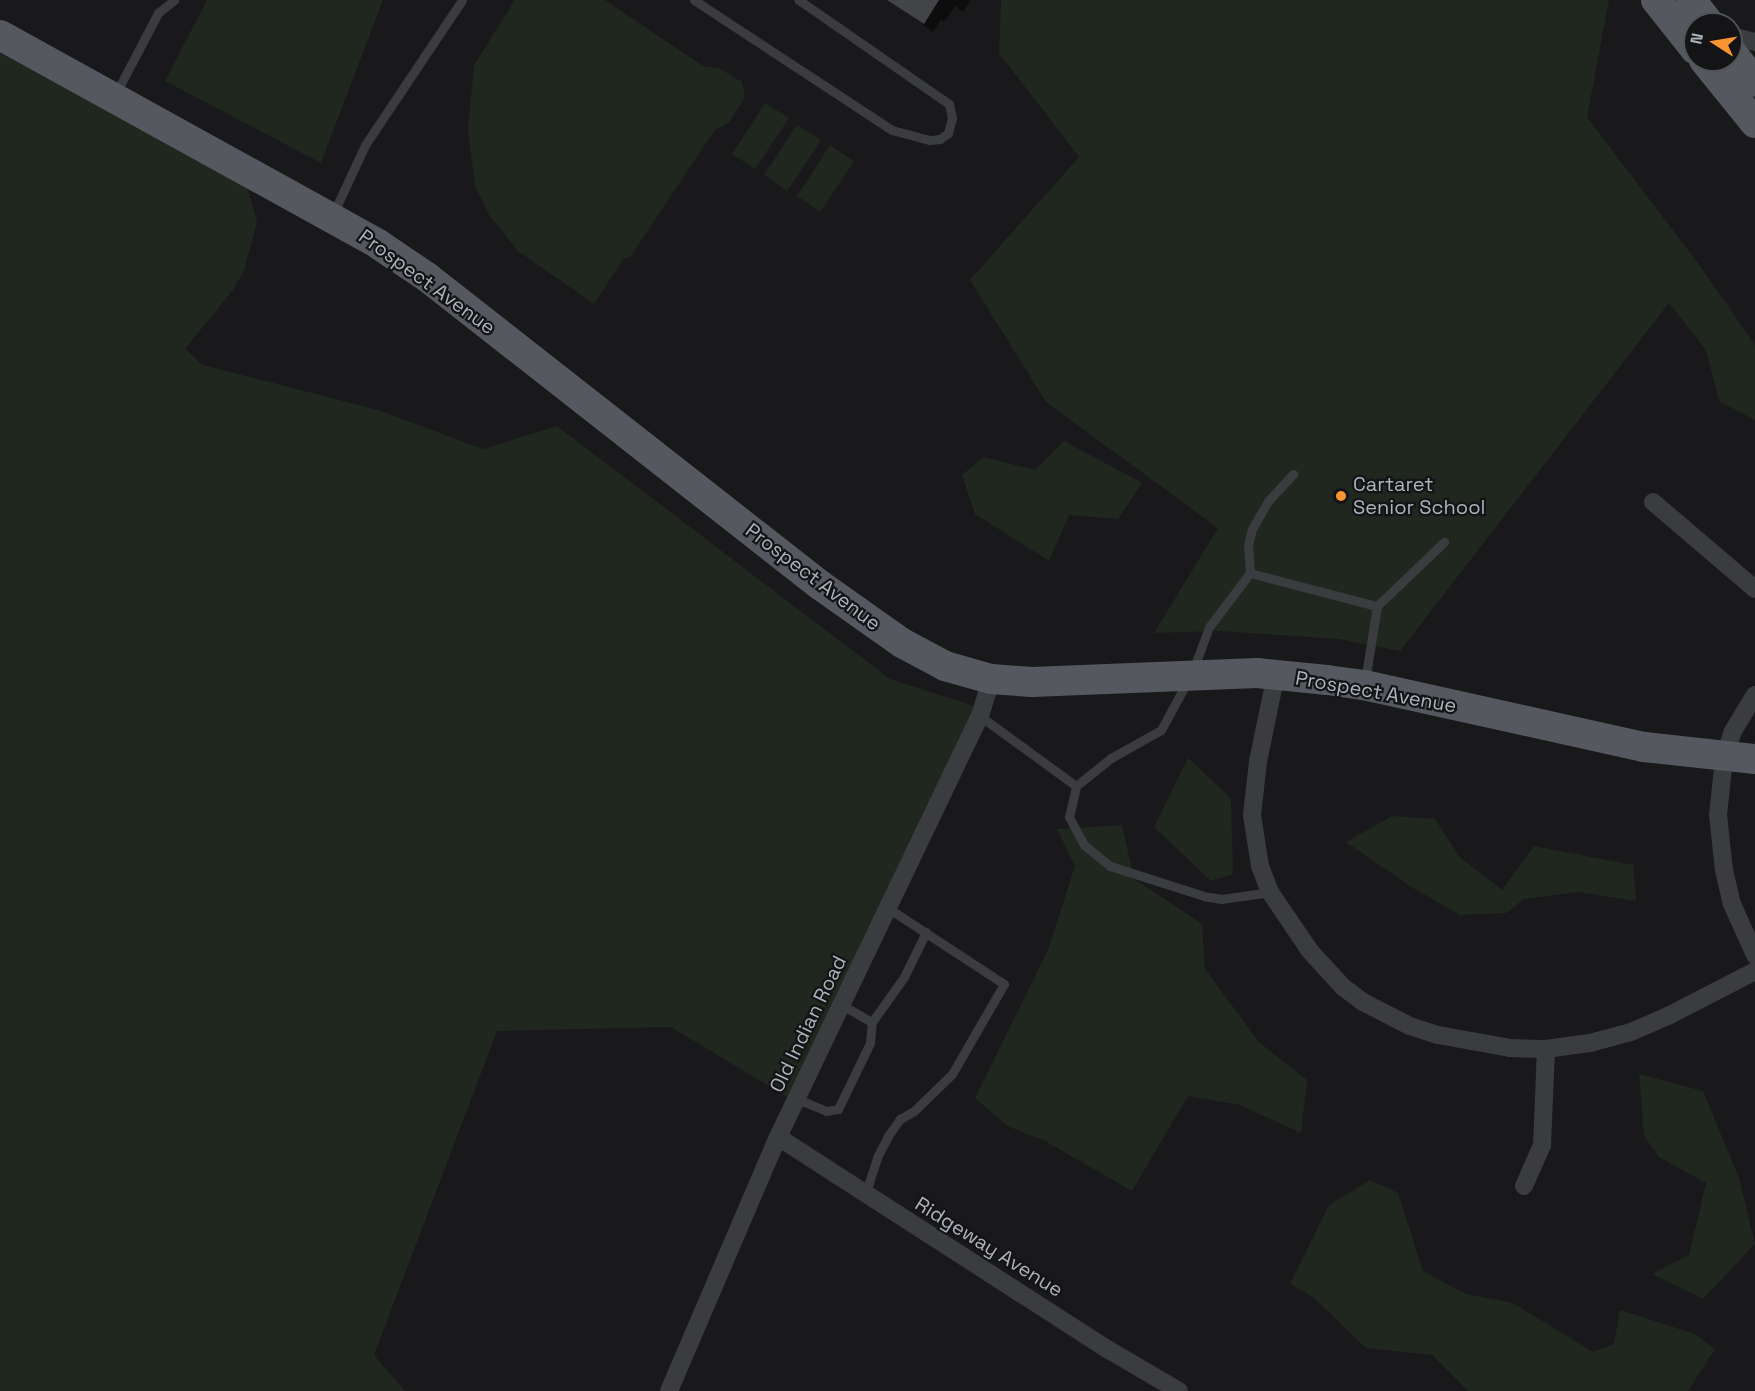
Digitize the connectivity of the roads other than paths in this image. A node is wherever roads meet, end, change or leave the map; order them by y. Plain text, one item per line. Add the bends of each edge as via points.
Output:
1 (174, 0) edge
2 (462, 0) edge
3 (694, 0) edge
4 (799, 0) edge
5 (1656, 0) edge
6 (1691, 0) edge
7 (1700, 12) edge
8 (1683, 34) edge
9 (0, 35) edge
10 (1743, 70) edge
11 (114, 97) junction
12 (1755, 123) edge
13 (332, 216) junction
14 (1293, 474) dead end
15 (1653, 502) dead end
16 (1444, 542) dead end
17 (1250, 573) junction
18 (1755, 590) edge
19 (1377, 606) junction
20 (1192, 673) junction
21 (1276, 674) junction
22 (991, 679) junction
23 (1364, 686) junction
24 (1755, 695) edge
25 (980, 716) junction
26 (1724, 758) junction
27 (1755, 759) edge
28 (1076, 786) junction
29 (1270, 892) junction
30 (888, 908) junction
31 (926, 932) junction
32 (1755, 955) edge
33 (1755, 971) edge
34 (842, 1005) junction
35 (872, 1022) junction
36 (1546, 1049) junction
37 (797, 1099) junction
38 (778, 1137) junction
39 (1524, 1186) dead end
40 (865, 1195) junction
41 (669, 1391) edge
42 (1179, 1391) edge

1 - 11 lane via 158,13
2 - 13 lane via 365,145
3 - 4 lane via 892,130 921,139 940,139 948,133 952,110 949,104
5 - 8 main road
6 - 7 main road
9 - 11 main road, Prospect Avenue
10 - 12 main road
11 - 13 main road, Prospect Avenue
13 - 22 main road, Prospect Avenue via 427,277 868,621 945,666
14 - 17 lane via 1268,501 1252,529 1248,545
15 - 18 street
16 - 19 lane
17 - 19 lane
17 - 20 lane via 1209,627
19 - 23 lane
20 - 21 main road, Prospect Avenue
20 - 22 main road, Prospect Avenue via 1065,681
20 - 28 lane via 1161,729 1111,758
21 - 23 main road, Prospect Avenue
21 - 29 street via 1252,815 1254,842
22 - 25 street, Old Indian Road
23 - 26 main road, Prospect Avenue via 1644,747
24 - 26 street via 1732,731
25 - 28 lane
25 - 30 street, Old Indian Road
26 - 27 main road, Prospect Avenue
26 - 32 street via 1718,800 1724,870 1732,904
28 - 29 lane via 1069,817 1084,845 1110,866 1222,899
29 - 36 street via 1326,970 1349,992 1377,1010 1410,1026 1450,1038 1510,1048
30 - 31 lane
30 - 34 street, Old Indian Road
31 - 35 lane via 904,977
31 - 40 lane via 1004,984 952,1074 914,1112 900,1119 888,1136
33 - 36 street via 1631,1032
34 - 35 lane
34 - 37 street, Old Indian Road
35 - 37 lane via 870,1043 838,1109 826,1111
36 - 39 street via 1542,1145
37 - 38 street, Old Indian Road
38 - 40 street, Ridgeway Avenue
38 - 41 street, Old Indian Road
40 - 42 street, Ridgeway Avenue

